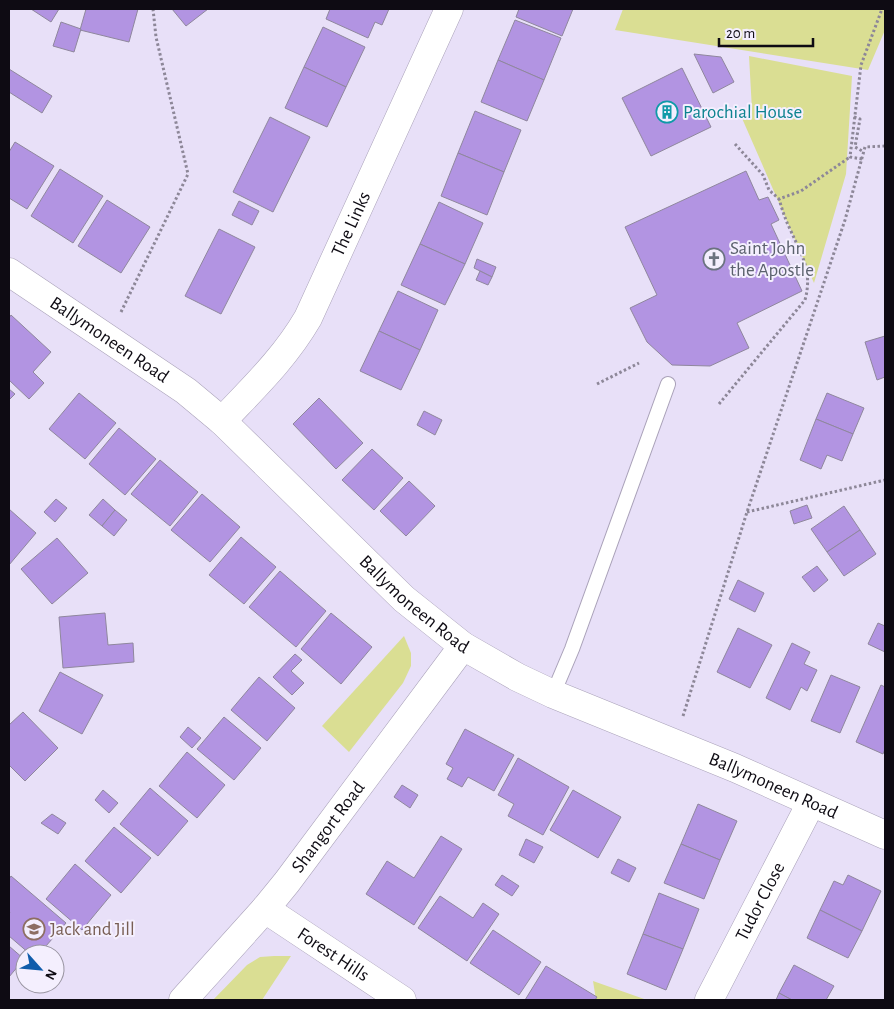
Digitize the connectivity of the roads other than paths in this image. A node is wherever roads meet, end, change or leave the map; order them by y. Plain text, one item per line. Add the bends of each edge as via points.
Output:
1 (449, 9) edge
2 (9, 272) edge
3 (668, 384) dead end
4 (222, 421) junction
5 (463, 646) junction
6 (553, 694) junction
7 (811, 803) junction
8 (885, 835) edge
9 (265, 909) junction
10 (183, 1000) edge
11 (402, 1000) edge
12 (709, 1000) edge

1 - 4 street, The Links via 308,318 274,368
2 - 4 street, Ballymoneen Road via 154,368
3 - 6 lane via 570,656
4 - 5 street, Ballymoneen Road via 404,599
5 - 6 street, Ballymoneen Road
5 - 9 street, Shangort Road
6 - 7 street, Ballymoneen Road
7 - 8 street, Ballymoneen Road
7 - 12 street, Tudor Close
9 - 10 street, Shangort Road
9 - 11 street, Forest Hills

